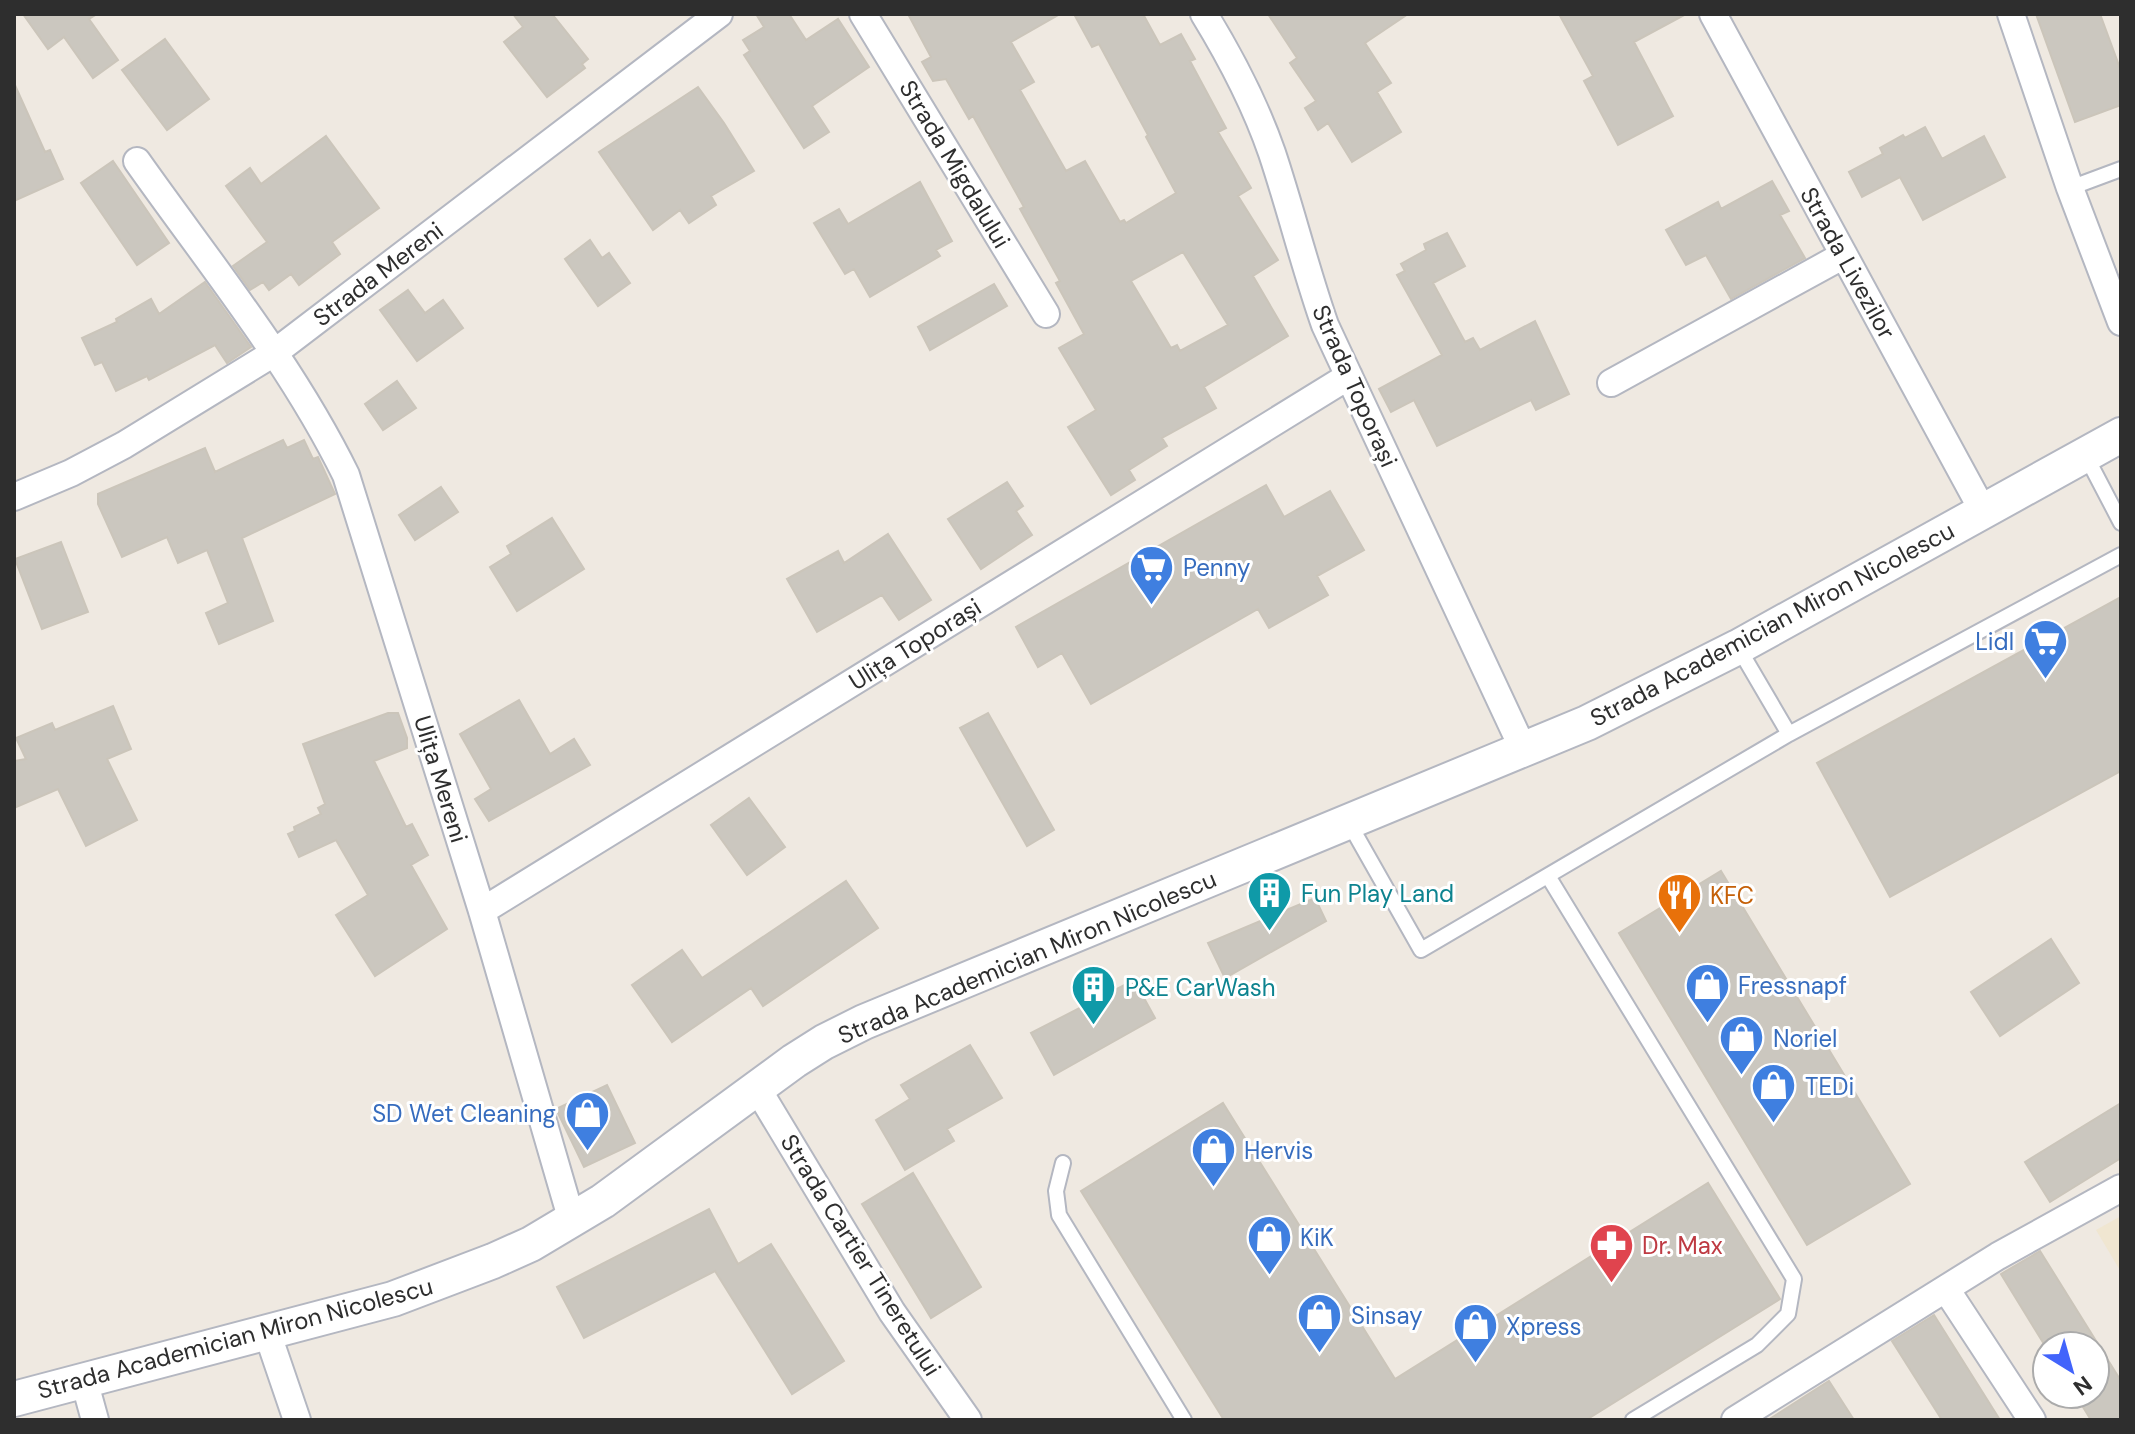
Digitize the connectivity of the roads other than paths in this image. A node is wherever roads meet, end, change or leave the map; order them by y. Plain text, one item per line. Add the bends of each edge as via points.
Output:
1 (719, 14) edge
2 (863, 14) edge
3 (1204, 14) edge
4 (1713, 14) edge
5 (2011, 14) edge
6 (137, 161) dead end
7 (2121, 169) edge
8 (2070, 188) junction
9 (1844, 255) junction
10 (1046, 314) dead end
11 (2121, 322) edge
12 (274, 353) junction
13 (1349, 376) junction
14 (1611, 383) dead end
15 (2121, 435) edge
16 (2086, 455) junction
17 (14, 497) edge
18 (1983, 511) junction
19 (2121, 523) edge
20 (2121, 555) edge
21 (1738, 647) junction
22 (1789, 734) junction
23 (1524, 751) junction
24 (1349, 823) junction
25 (1548, 876) junction
26 (482, 911) junction
27 (757, 1088) junction
28 (1063, 1163) dead end
29 (2121, 1188) edge
30 (572, 1221) junction
31 (1946, 1289) junction
32 (267, 1332) junction
33 (84, 1380) junction
34 (14, 1399) edge
35 (95, 1420) edge
36 (297, 1420) edge
37 (968, 1420) edge
38 (1184, 1420) edge
39 (1633, 1420) edge
40 (1735, 1420) edge
41 (2032, 1420) edge

1 - 12 street, Strada Mereni
2 - 10 street, Strada Migdalului
3 - 13 street, Strada Toporași via 1255,111 1309,280
4 - 9 street, Strada Livezilor
5 - 8 street
6 - 12 street, Ulița Mereni
7 - 8 lane
8 - 11 street
9 - 14 street
9 - 18 street, Strada Livezilor
12 - 17 street, Strada Mereni via 124,445
12 - 26 street, Ulița Mereni via 346,475
13 - 23 street, Strada Toporași
13 - 26 street, Ulița Toporași
15 - 16 street, Strada Academician Miron Nicolescu
16 - 18 street, Strada Academician Miron Nicolescu
16 - 19 lane
18 - 21 street, Strada Academician Miron Nicolescu
20 - 22 lane
21 - 22 lane
21 - 23 street, Strada Academician Miron Nicolescu
22 - 25 lane
23 - 24 street, Strada Academician Miron Nicolescu
24 - 25 lane via 1421,950
24 - 27 street, Strada Academician Miron Nicolescu via 864,1022 814,1048
25 - 39 lane via 1794,1279 1788,1314 1757,1345
26 - 30 street, Ulița Mereni
27 - 30 street, Strada Academician Miron Nicolescu
27 - 37 street, Strada Cartier Tineretului via 892,1312
28 - 38 lane via 1056,1191 1059,1215
29 - 31 street
30 - 32 street, Strada Academician Miron Nicolescu via 444,1282
31 - 40 street
31 - 41 street
32 - 33 street, Strada Academician Miron Nicolescu
32 - 36 street
33 - 34 street, Strada Academician Miron Nicolescu
33 - 35 street

